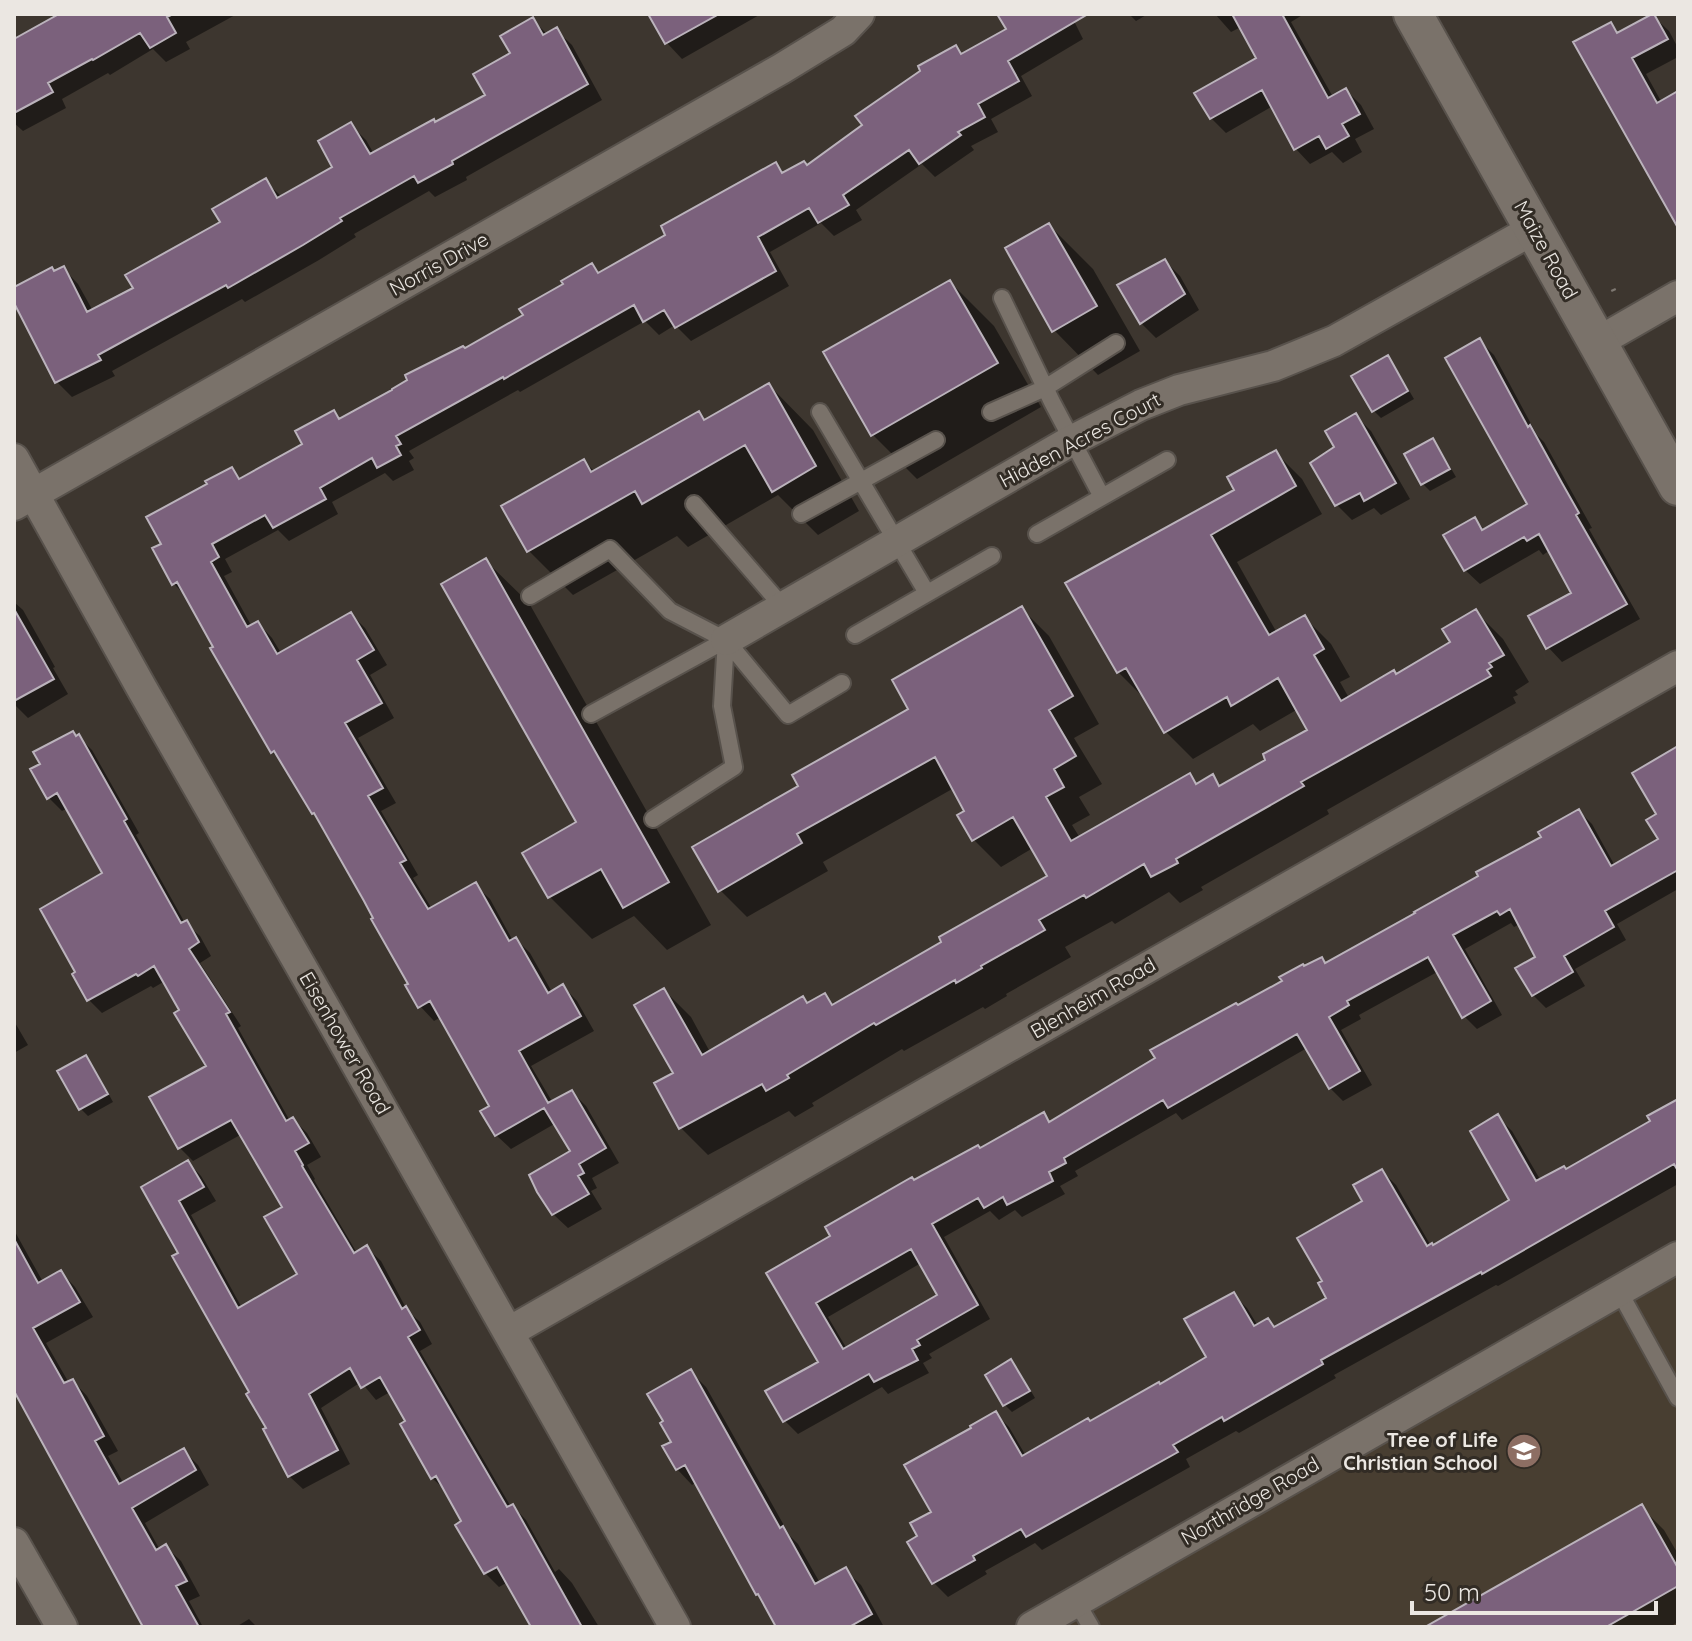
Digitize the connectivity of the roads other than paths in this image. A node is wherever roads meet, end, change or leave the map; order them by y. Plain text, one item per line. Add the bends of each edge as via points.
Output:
1 (859, 14) edge
2 (1413, 14) edge
3 (1534, 229) junction
4 (1678, 296) edge
5 (1002, 298) dead end
6 (1598, 342) junction
7 (1116, 343) dead end
8 (1045, 388) junction
9 (820, 412) dead end
10 (991, 412) dead end
11 (936, 440) dead end
12 (1071, 441) junction
13 (14, 459) edge
14 (1167, 460) dead end
15 (862, 481) junction
16 (1678, 486) edge
17 (1102, 497) junction
18 (24, 500) edge
19 (694, 504) dead end
20 (801, 514) dead end
21 (1037, 534) dead end
22 (897, 540) junction
23 (992, 556) dead end
24 (927, 593) junction
25 (530, 596) dead end
26 (783, 607) junction
27 (855, 635) dead end
28 (726, 640) junction
29 (1678, 666) edge
30 (842, 683) dead end
31 (591, 714) dead end
32 (653, 819) dead end
33 (1678, 1257) edge
34 (1619, 1291) junction
35 (509, 1332) junction
36 (1678, 1398) edge
37 (14, 1543) edge
38 (1083, 1614) edge
39 (62, 1627) edge
40 (675, 1627) edge
41 (1032, 1627) edge

1 - 18 street, Norris Drive via 843,31 781,69
2 - 3 street, Maize Road
3 - 6 street, Maize Road
3 - 12 street, Hidden Acres Court via 1334,341 1273,366 1179,390
4 - 6 street
5 - 8 lane
6 - 16 street, Maize Road
7 - 8 lane
8 - 10 lane
8 - 12 lane
9 - 15 lane
11 - 15 lane
12 - 17 lane
12 - 22 street, Hidden Acres Court
13 - 18 street, Eisenhower Road
14 - 17 lane
15 - 20 lane
15 - 22 lane
17 - 21 lane
18 - 35 street, Eisenhower Road via 148,700
19 - 26 lane
22 - 24 lane
22 - 26 street, Hidden Acres Court
23 - 24 lane
24 - 27 lane
25 - 28 lane via 610,549 670,611
26 - 28 street, Hidden Acres Court
28 - 30 lane via 788,715
28 - 31 lane
28 - 32 lane via 722,706 734,767
29 - 35 street, Blenheim Road
33 - 34 street, Northridge Road
34 - 36 lane
34 - 38 street, Northridge Road
35 - 40 street, Eisenhower Road
37 - 39 street
38 - 41 street, Northridge Road

